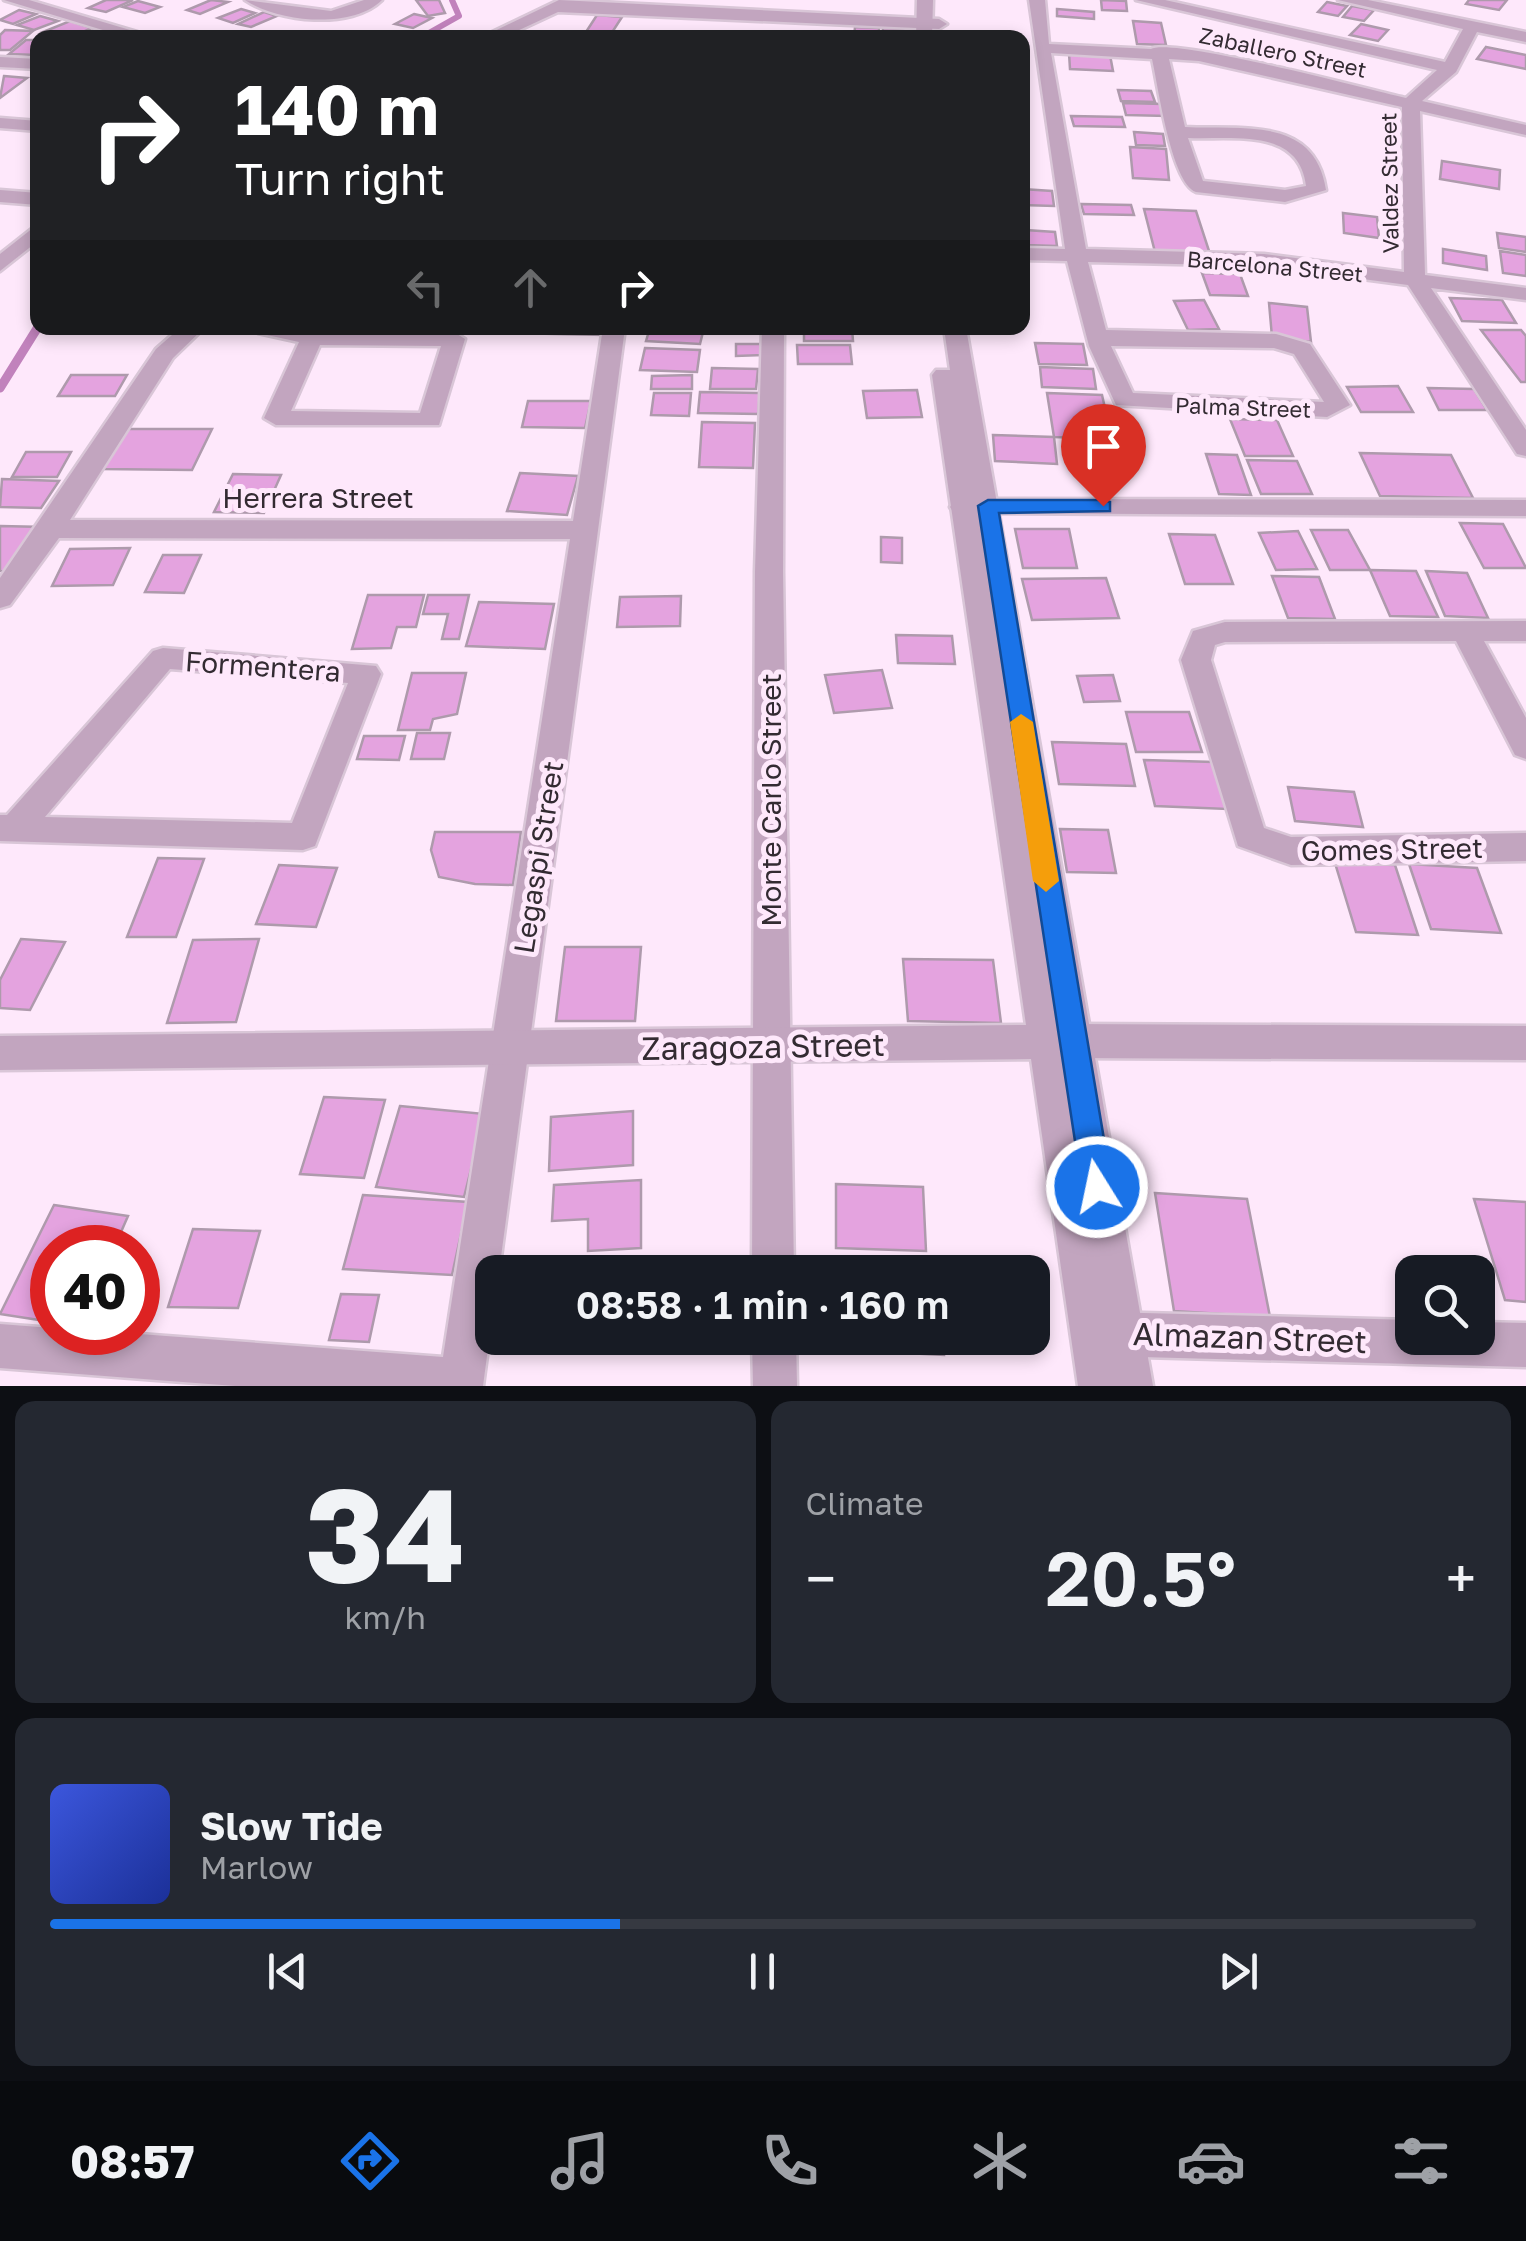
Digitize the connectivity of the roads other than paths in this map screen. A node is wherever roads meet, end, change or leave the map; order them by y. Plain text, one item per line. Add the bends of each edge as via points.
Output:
1 (12, 0) edge
2 (253, 0) edge
3 (374, 0) edge
4 (814, 0) edge
5 (925, 0) edge
6 (940, 0) edge
7 (1038, 0) edge
8 (1144, 0) edge
9 (1346, 0) edge
10 (566, 4) edge
11 (810, 18) junction
12 (1472, 26) junction
13 (120, 30) edge
14 (506, 30) edge
15 (808, 30) edge
16 (922, 30) edge
17 (931, 30) edge
18 (931, 30) edge
19 (1526, 36) edge
20 (1040, 48) junction
21 (1158, 50) junction
22 (0, 62) edge
23 (30, 64) edge
24 (1450, 68) junction
25 (1412, 102) junction
26 (0, 123) edge
27 (30, 125) edge
28 (1519, 128) edge
29 (1180, 132) junction
30 (0, 196) edge
31 (30, 198) edge
32 (30, 238) edge
33 (1076, 253) junction
34 (1030, 254) edge
35 (0, 266) edge
36 (1415, 280) junction
37 (1526, 294) edge
38 (185, 335) edge
39 (298, 335) edge
40 (613, 335) edge
41 (773, 335) edge
42 (938, 335) edge
43 (956, 335) edge
44 (312, 338) junction
45 (1098, 338) junction
46 (1526, 448) edge
47 (975, 507) junction
48 (1526, 508) edge
49 (51, 530) junction
50 (584, 530) junction
51 (0, 598) edge
52 (1464, 630) junction
53 (1526, 632) edge
54 (1526, 747) edge
55 (7, 828) edge
56 (1526, 847) edge
57 (1058, 1041) junction
58 (1526, 1044) edge
59 (507, 1046) junction
60 (772, 1048) junction
61 (0, 1053) edge
62 (773, 1255) edge
63 (1109, 1334) junction
64 (1526, 1345) edge
65 (0, 1346) edge
66 (774, 1355) edge
67 (461, 1384) edge
68 (775, 1386) edge
69 (1100, 1386) edge
70 (1131, 1386) edge

1 - 13 street
2 - 3 street via 311,14 355,11
4 - 11 street
5 - 17 street
6 - 18 street
7 - 20 street, Palma Street
8 - 24 street
9 - 12 street
10 - 11 street
10 - 14 street
11 - 15 street
11 - 16 street
12 - 19 street
12 - 24 street, Valdez Street
20 - 21 street, Zaballero Street
20 - 33 street, Palma Street
21 - 25 street, Zaballero Street
21 - 29 street
22 - 23 street
24 - 25 street, Valdez Street
25 - 28 street, Zaballero Street
25 - 36 street, Valdez Street
26 - 27 street
29 - 29 street via 1186,174 1196,186 1285,196 1316,190 1311,162 1287,143
30 - 31 street
32 - 35 street
33 - 34 street, Barcelona Street
33 - 36 street, Barcelona Street via 1264,260
33 - 45 street, Palma Street
36 - 37 street, Barcelona Street
36 - 46 street, Valdez Street
38 - 49 street via 164,354
39 - 44 street
40 - 50 street, Legaspi Street
41 - 60 street, Monte Carlo Street
42 - 47 street
43 - 47 street
44 - 44 street via 276,418 430,420 454,338
45 - 45 street, Palma Street via 1276,341 1302,349 1338,405 1326,410 1124,400
47 - 48 street
47 - 57 street
49 - 50 street, Herrera Street
49 - 51 street
50 - 59 street, Legaspi Street
52 - 53 street, Gomes Street
52 - 54 street
52 - 56 street, Gomes Street via 1225,632 1202,638 1196,660 1250,837 1291,850
55 - 55 street, Formentera via 303,837 366,674 163,658
57 - 58 street, Zaragoza Street
57 - 60 street, Zaragoza Street
57 - 63 street
59 - 60 street, Zaragoza Street
59 - 61 street, Zaragoza Street
59 - 67 street, Legaspi Street
60 - 62 street, Monte Carlo Street
63 - 64 street, Almazan Street
63 - 69 street
63 - 70 street
65 - 67 street
66 - 68 street

